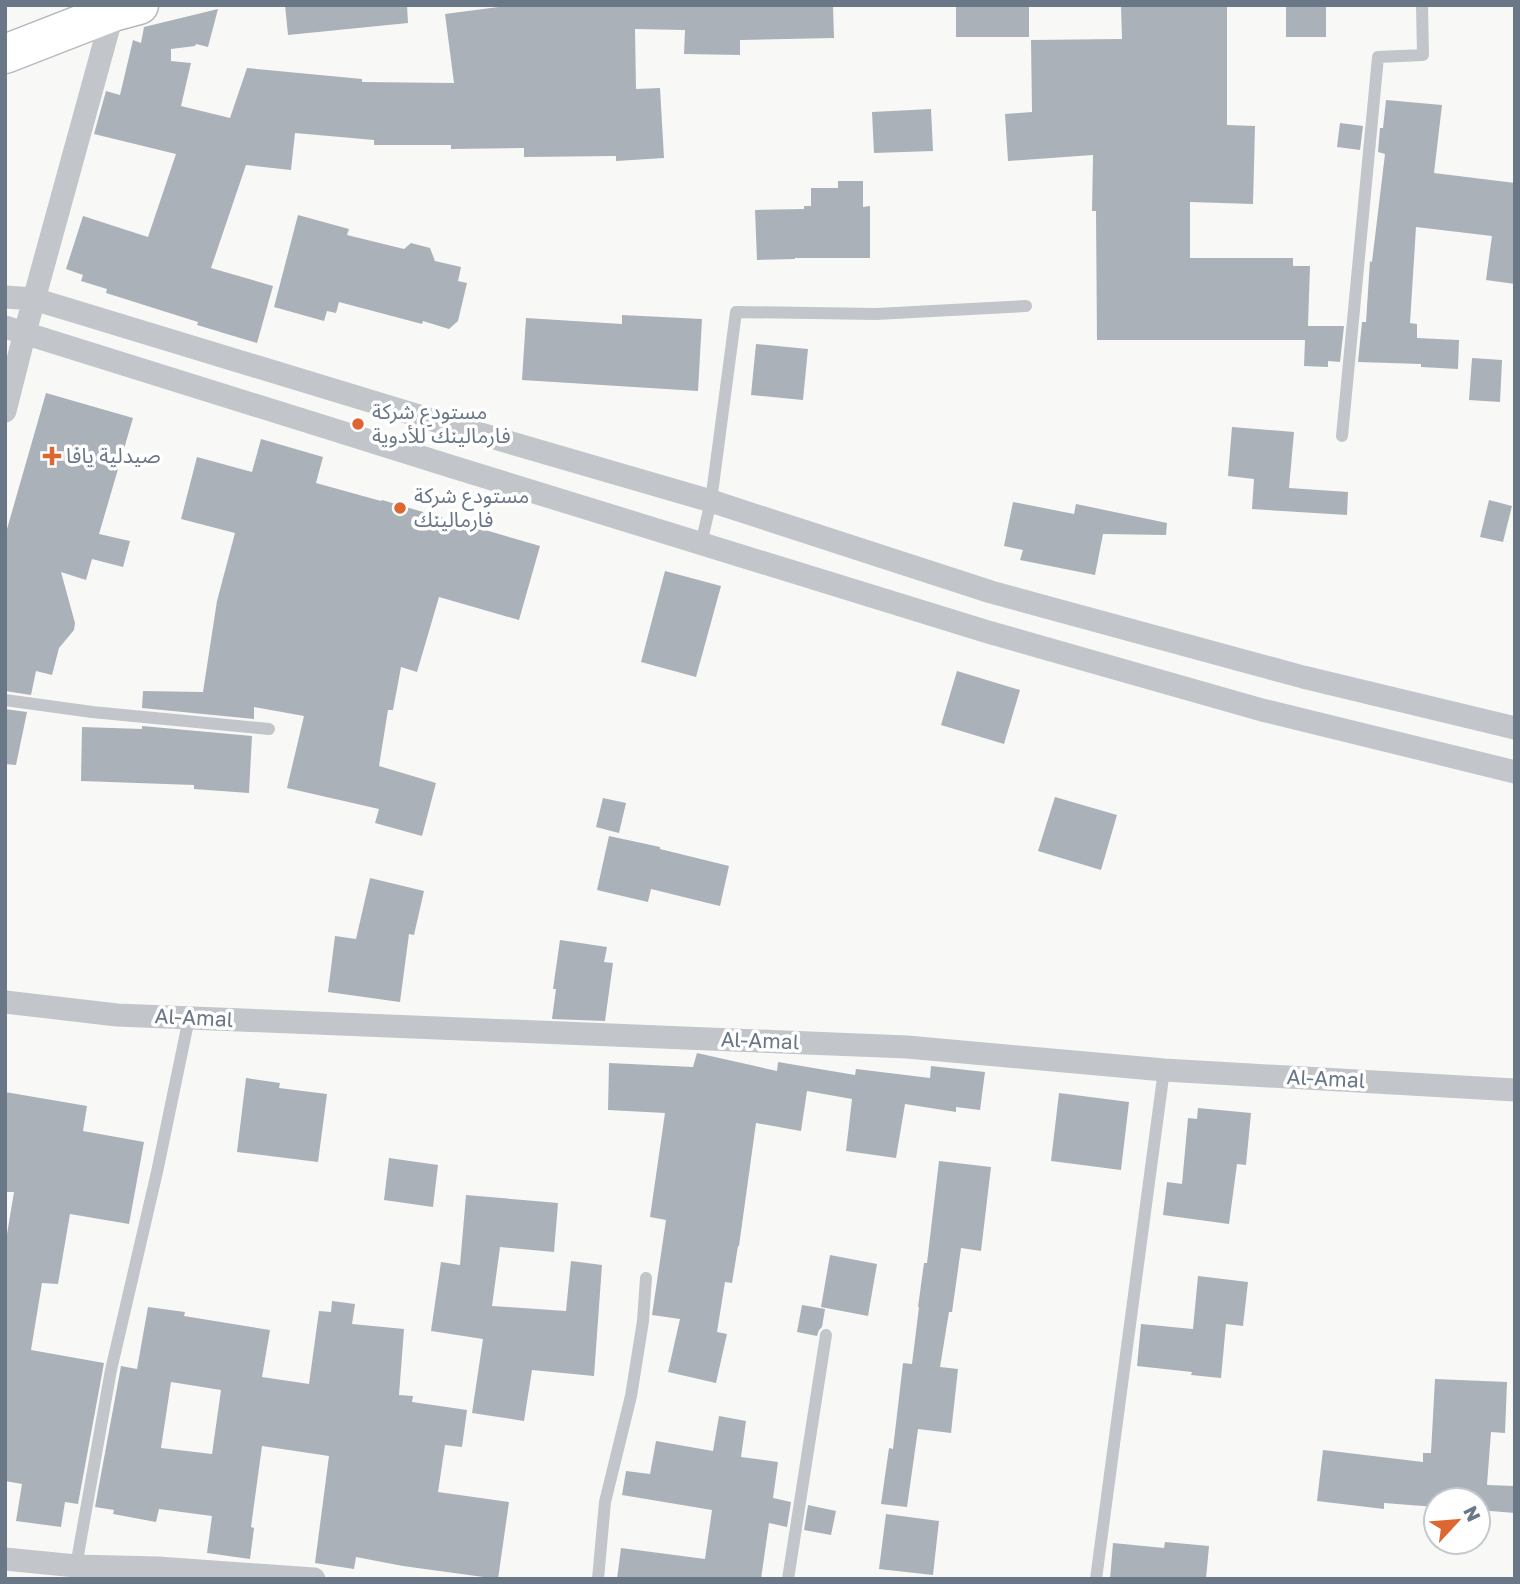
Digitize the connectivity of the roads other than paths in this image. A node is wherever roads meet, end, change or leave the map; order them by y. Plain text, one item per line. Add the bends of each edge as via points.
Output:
1 (1422, 5) edge
2 (126, 9) edge
3 (5, 54) edge
4 (5, 297) edge
5 (34, 299) junction
6 (1026, 306) dead end
7 (15, 329) edge
8 (5, 411) edge
9 (1342, 436) dead end
10 (711, 500) junction
11 (701, 544) junction
12 (5, 700) edge
13 (1515, 728) edge
14 (269, 729) dead end
15 (1515, 772) edge
16 (5, 1002) edge
17 (189, 1018) junction
18 (1164, 1070) junction
19 (1515, 1090) edge
20 (646, 1278) dead end
21 (826, 1335) dead end
22 (5, 1559) edge
23 (76, 1566) junction
24 (157, 1574) edge
25 (309, 1578) edge
26 (598, 1579) edge
27 (788, 1579) edge
28 (1096, 1579) edge

1 - 9 lane via 1423,55 1378,57
2 - 3 highway
2 - 5 street
4 - 5 street
5 - 7 street
5 - 10 street
6 - 10 lane via 876,314 736,312
7 - 8 street
7 - 11 street
10 - 11 lane
10 - 13 street via 1004,595 1303,677
11 - 15 street via 1262,710
12 - 14 lane
16 - 17 street, Al-Amal
17 - 18 street, Al-Amal via 907,1047
17 - 23 lane via 111,1370
18 - 19 street, Al-Amal
18 - 28 lane
20 - 26 lane via 631,1396 605,1502
21 - 27 lane
22 - 23 street
23 - 24 street
24 - 25 street

